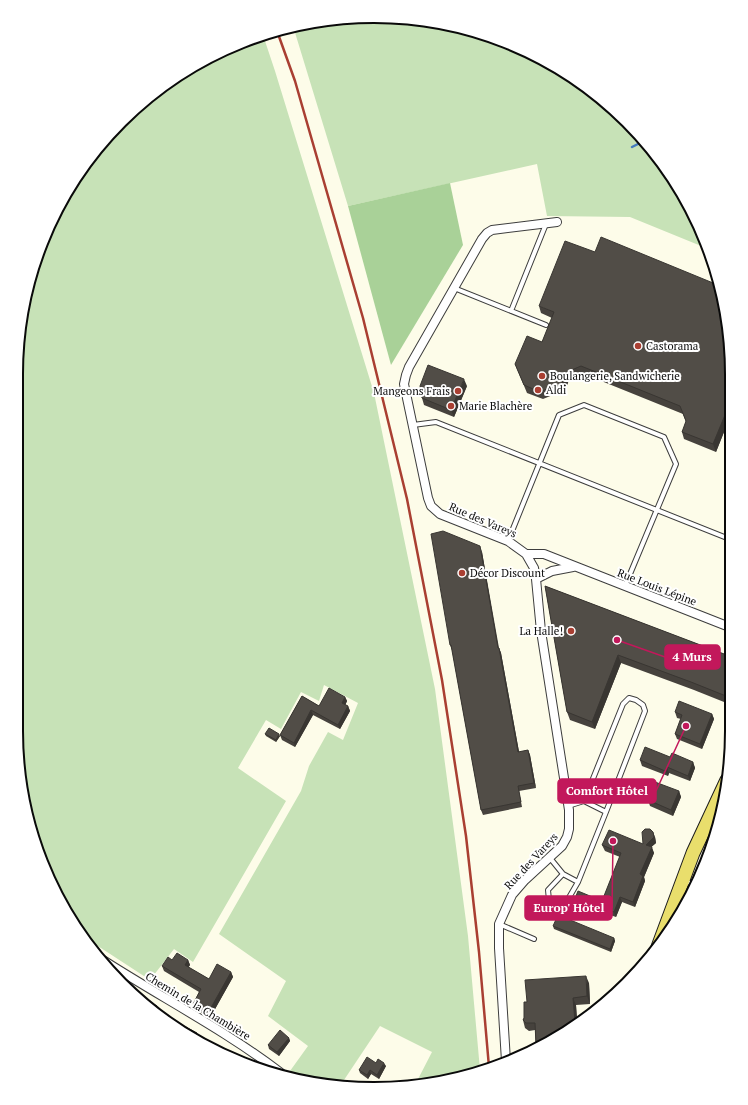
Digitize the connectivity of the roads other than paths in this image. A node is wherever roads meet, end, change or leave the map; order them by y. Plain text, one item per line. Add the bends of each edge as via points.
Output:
1 (557, 222) dead end
2 (546, 223) junction
3 (454, 288) junction
4 (511, 311) junction
5 (546, 325) dead end
6 (413, 425) junction
7 (540, 463) junction
8 (657, 510) junction
9 (725, 537) edge
10 (508, 541) junction
11 (526, 554) junction
12 (573, 566) junction
13 (536, 579) junction
14 (625, 587) junction
15 (725, 625) edge
16 (718, 800) edge
17 (584, 801) junction
18 (568, 806) junction
19 (606, 812) junction
20 (550, 858) junction
21 (564, 874) junction
22 (682, 880) junction
23 (578, 882) junction
24 (690, 883) edge
25 (499, 924) junction
26 (665, 927) edge
27 (534, 939) dead end
28 (126, 978) edge
29 (506, 1056) edge
30 (272, 1066) edge

1 - 2 street, Rue des Vareys
2 - 3 street, Rue des Vareys via 492,230 487,233
2 - 4 lane
3 - 4 lane
3 - 6 street, Rue des Vareys via 406,375 404,384
4 - 5 lane
6 - 7 lane via 436,422
6 - 10 street, Rue des Vareys via 428,498 432,506 440,514
7 - 8 lane
7 - 8 lane via 559,415 584,405 664,437 676,464
7 - 10 lane
8 - 9 lane
8 - 14 lane
10 - 11 street, Rue des Vareys
11 - 12 street, Rue Louis Lépine via 544,554
11 - 13 street, Rue des Vareys via 534,568
12 - 13 street via 552,571
12 - 14 street, Rue Louis Lépine
13 - 18 street, Rue des Vareys via 541,631
14 - 15 street, Rue Louis Lépine
16 - 22 main road
17 - 18 lane
17 - 19 lane
17 - 19 lane via 623,704 629,698 636,700 643,705 645,711
18 - 20 street, Rue des Vareys via 567,838
19 - 23 lane
20 - 21 lane
20 - 25 street, Rue des Vareys via 512,895
21 - 23 lane
21 - 23 lane via 548,890 549,900 557,904 566,901
22 - 24 lane
22 - 26 main road
25 - 27 lane
25 - 29 street, Rue des Vareys
28 - 30 street, Chemin de la Chambière via 207,1022

